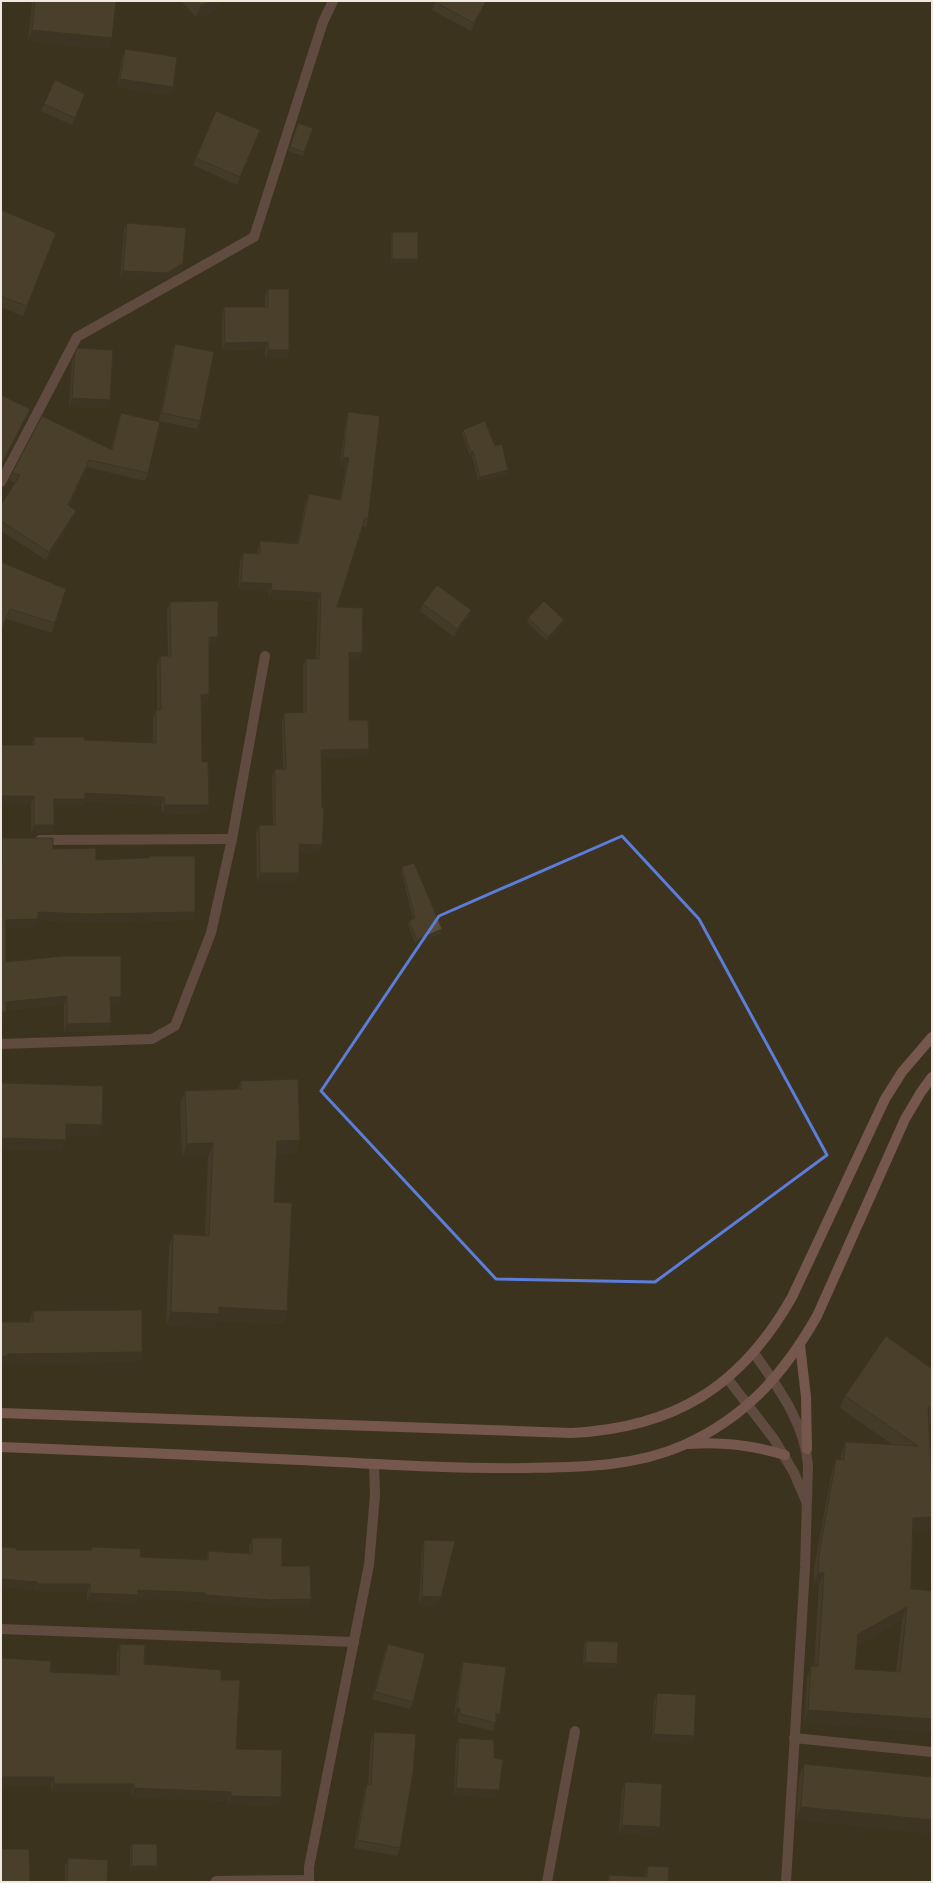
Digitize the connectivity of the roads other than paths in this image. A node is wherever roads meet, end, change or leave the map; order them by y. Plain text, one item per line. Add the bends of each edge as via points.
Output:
1 (334, 1) edge
2 (1, 482) edge
3 (265, 656) dead end
4 (232, 839) junction
5 (33, 840) edge
6 (932, 1037) edge
7 (1, 1044) edge
8 (932, 1077) edge
9 (800, 1345) junction
10 (754, 1353) junction
11 (727, 1378) junction
12 (773, 1380) junction
13 (748, 1404) junction
14 (1, 1413) edge
15 (683, 1445) junction
16 (1, 1447) edge
17 (806, 1449) junction
18 (785, 1455) junction
19 (374, 1464) junction
20 (808, 1504) junction
21 (1, 1629) edge
22 (354, 1642) junction
23 (575, 1731) dead end
24 (794, 1738) junction
25 (932, 1752) edge
26 (216, 1881) edge
27 (309, 1881) edge
28 (547, 1882) edge
29 (786, 1882) edge

1 - 2 street via 324,22 254,237 78,337
3 - 4 street
4 - 5 street
4 - 7 street via 211,933 175,1026 152,1039
6 - 10 main road via 902,1072 885,1099 792,1297 778,1323
8 - 9 main road via 905,1119 817,1316
9 - 12 main road
9 - 17 main road via 806,1397
10 - 11 main road
10 - 12 street
11 - 13 street
11 - 14 main road via 689,1404 661,1417 632,1426 571,1433
12 - 13 main road
12 - 17 street via 796,1419
13 - 15 main road via 708,1432
13 - 18 street
15 - 18 main road via 708,1442 734,1443
15 - 19 main road via 630,1462 585,1467 506,1468
16 - 19 main road
17 - 20 street
18 - 20 street
19 - 22 street via 375,1495 370,1565
20 - 24 street
21 - 22 street
22 - 27 street via 309,1867
23 - 28 street
24 - 25 street
24 - 29 street
26 - 27 street

